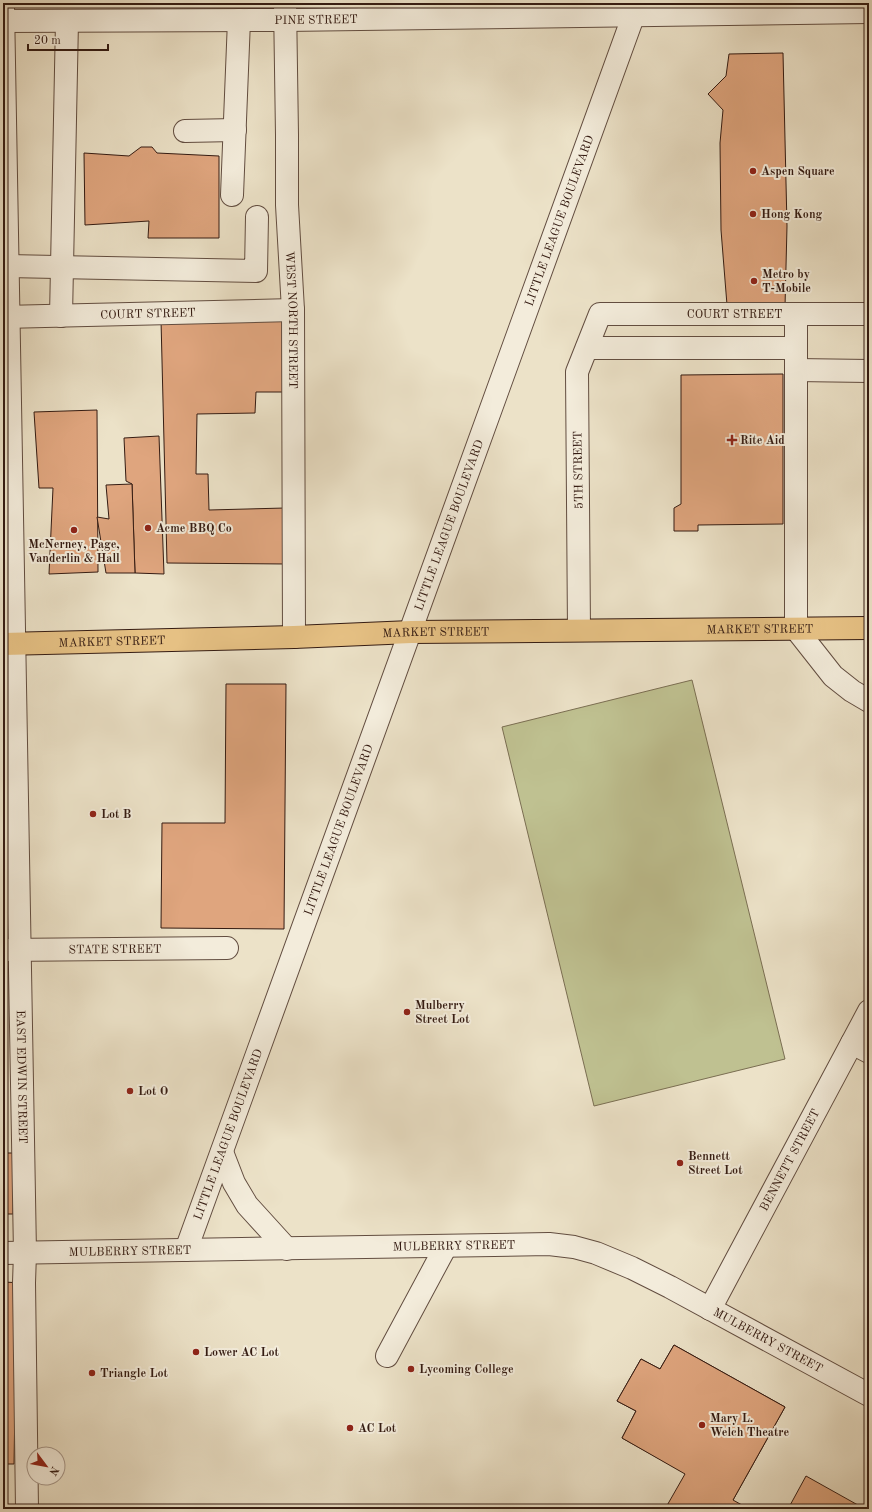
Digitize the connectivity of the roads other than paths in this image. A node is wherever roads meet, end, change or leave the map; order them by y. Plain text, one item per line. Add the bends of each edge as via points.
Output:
1 (3, 6) edge
2 (585, 9) edge
3 (636, 9) edge
4 (285, 11) edge
5 (869, 12) edge
6 (239, 20) junction
7 (3, 21) edge
8 (67, 21) junction
9 (235, 130) junction
10 (185, 131) dead end
11 (232, 195) dead end
12 (257, 217) dead end
13 (7, 266) junction
14 (62, 266) junction
15 (293, 310) junction
16 (600, 314) joint
17 (796, 314) junction
18 (869, 314) edge
19 (61, 316) junction
20 (6, 317) edge
21 (587, 348) junction
22 (796, 348) junction
23 (796, 370) junction
24 (869, 371) edge
25 (869, 628) edge
26 (796, 629) junction
27 (579, 630) junction
28 (411, 632) junction
29 (294, 637) junction
30 (9, 644) edge
31 (869, 701) edge
32 (227, 948) dead end
33 (11, 950) edge
34 (869, 1011) edge
35 (860, 1047) edge
36 (222, 1152) junction
37 (446, 1246) junction
38 (286, 1248) junction
39 (186, 1250) junction
40 (3, 1253) edge
41 (25, 1253) junction
42 (710, 1309) junction
43 (387, 1356) dead end
44 (869, 1395) edge
45 (27, 1509) edge

1 - 7 street, EAST EDWIN STREET
2 - 3 street, PINE STREET
2 - 4 street, PINE STREET
3 - 5 street, PINE STREET
3 - 28 street, LITTLE LEAGUE BOULEVARD
4 - 6 street, PINE STREET
4 - 15 street, WEST NORTH STREET via 287,205
6 - 8 street, PINE STREET
6 - 9 street
7 - 8 street, PINE STREET
7 - 13 street, EAST EDWIN STREET
8 - 14 street
9 - 10 street
9 - 11 street
12 - 14 street via 256,272
13 - 14 street
13 - 20 street, EAST EDWIN STREET
14 - 19 street
15 - 19 street, COURT STREET
15 - 29 street, WEST NORTH STREET
16 - 17 street, COURT STREET
16 - 21 street, 5TH STREET
17 - 18 street, COURT STREET
17 - 22 street
19 - 20 street, COURT STREET
20 - 30 street, EAST EDWIN STREET
21 - 22 street
21 - 27 street, 5TH STREET via 577,372
22 - 23 street
23 - 24 street
23 - 26 street
25 - 26 main road, MARKET STREET
26 - 27 main road, MARKET STREET
26 - 31 street via 833,676
27 - 28 main road, MARKET STREET
28 - 29 main road, MARKET STREET
28 - 36 street, LITTLE LEAGUE BOULEVARD
29 - 30 main road, MARKET STREET
30 - 33 street, EAST EDWIN STREET
32 - 33 street, STATE STREET
33 - 41 street, EAST EDWIN STREET
34 - 35 street, BENNETT STREET
35 - 42 street, BENNETT STREET
36 - 38 street via 234,1183 247,1205
36 - 39 street, LITTLE LEAGUE BOULEVARD
37 - 38 street, MULBERRY STREET
37 - 42 street, MULBERRY STREET via 549,1244 574,1247 632,1268
37 - 43 street
38 - 39 street, MULBERRY STREET
39 - 41 street, MULBERRY STREET
40 - 41 street, MULBERRY STREET
41 - 45 street, EAST EDWIN STREET
42 - 44 street, MULBERRY STREET

